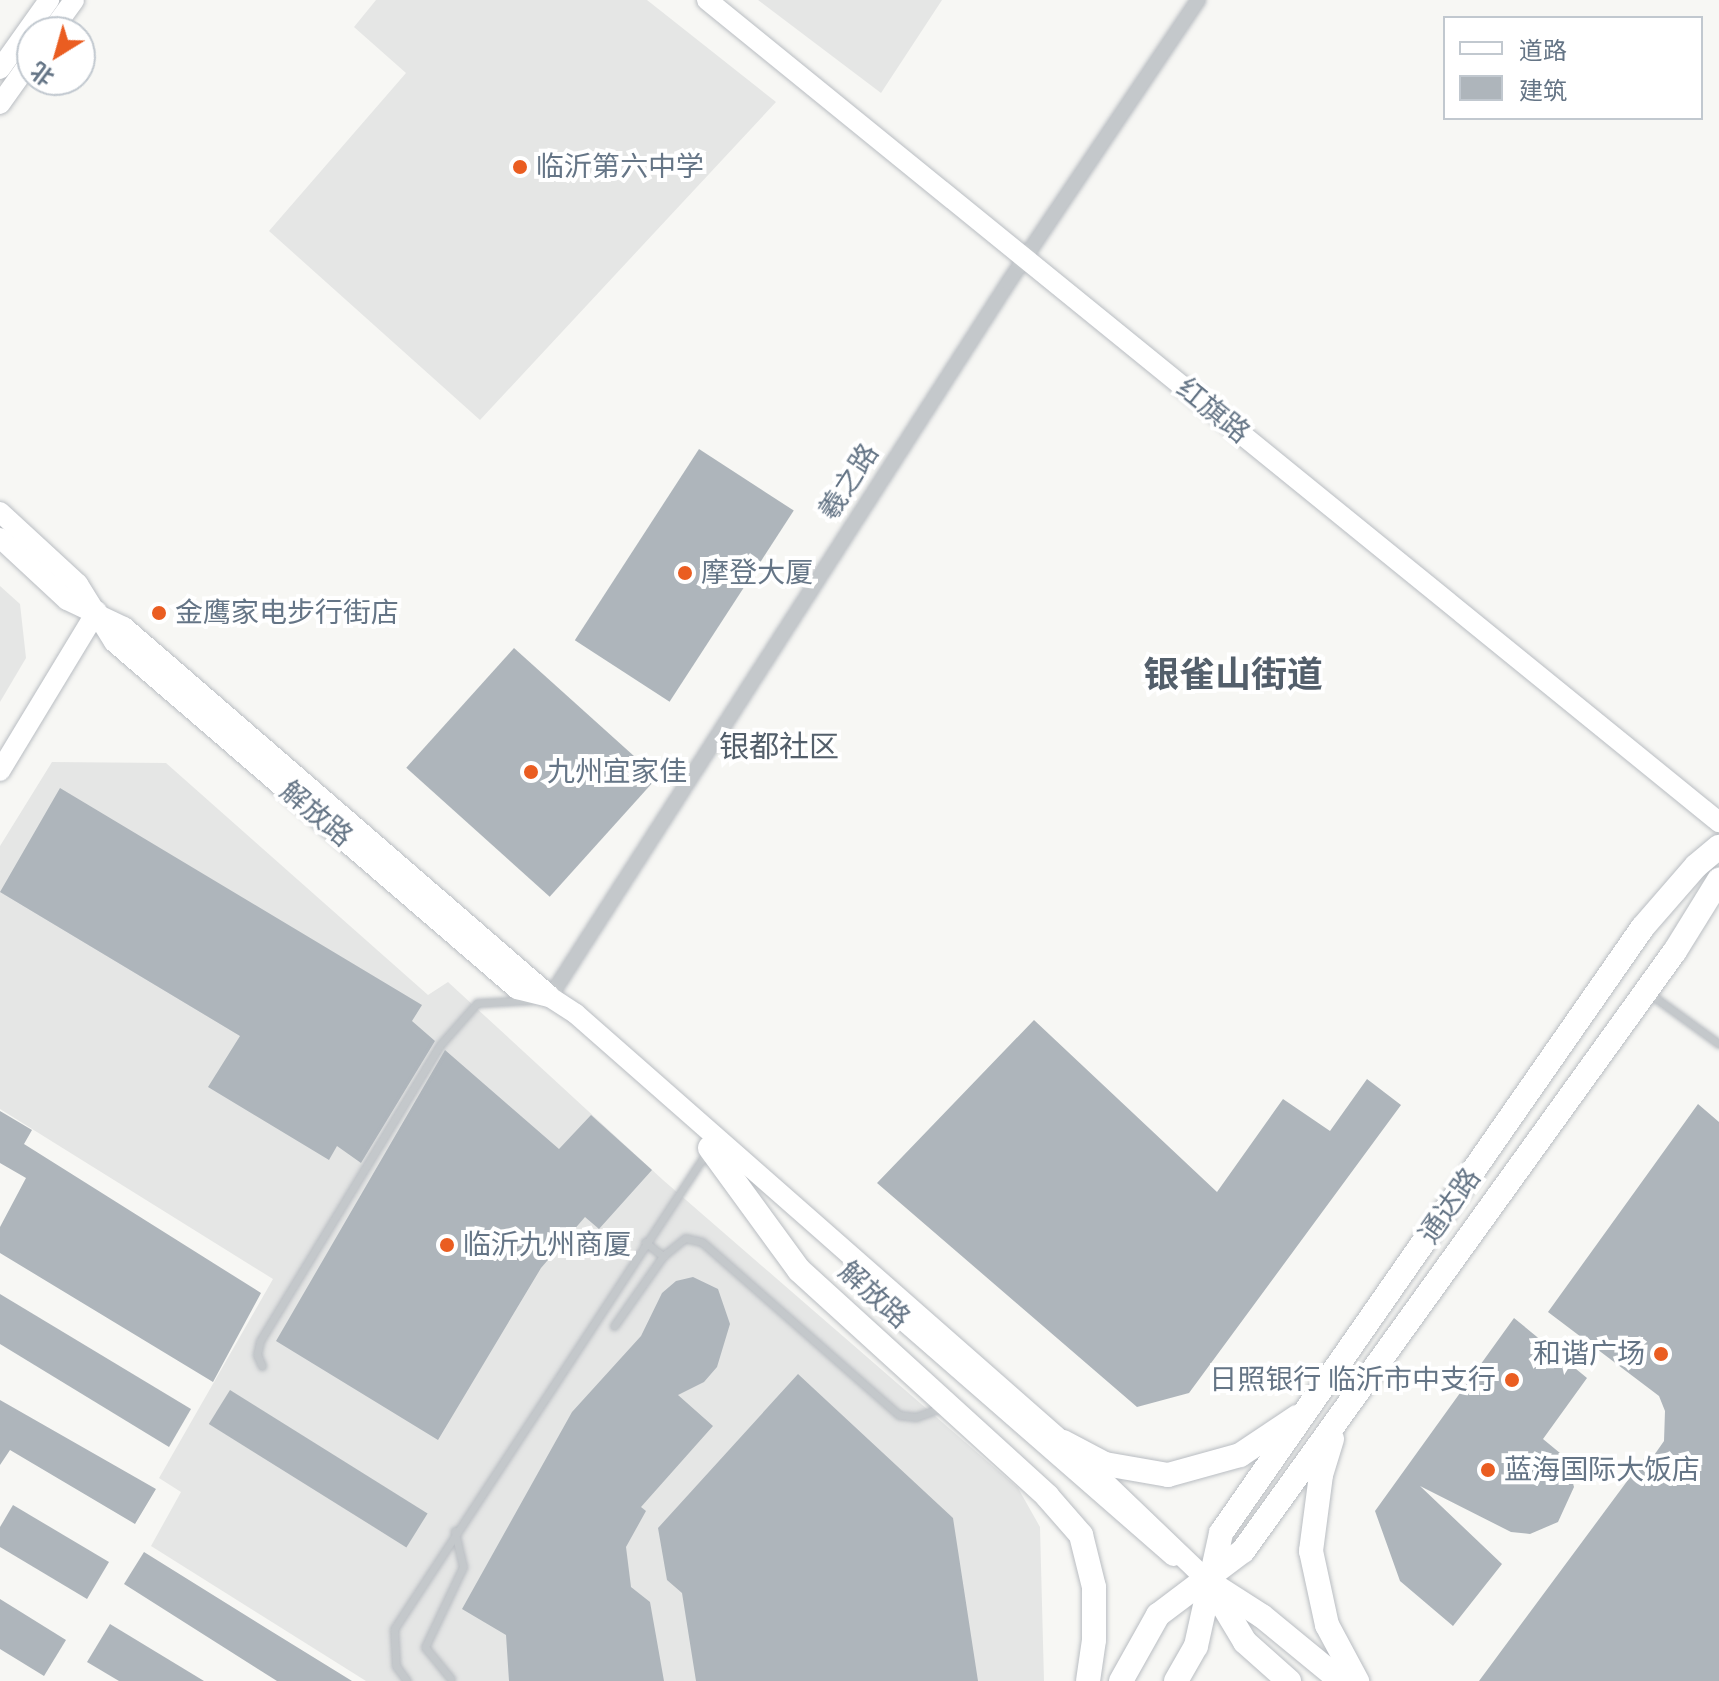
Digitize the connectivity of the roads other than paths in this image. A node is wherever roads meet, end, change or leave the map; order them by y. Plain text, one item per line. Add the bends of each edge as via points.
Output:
1 (49, 0) edge
2 (707, 0) edge
3 (1198, 0) edge
4 (0, 69) edge
5 (16, 82) edge
6 (0, 104) edge
7 (1028, 259) junction
8 (0, 512) edge
9 (0, 538) edge
10 (97, 611) junction
11 (0, 771) edge
12 (1719, 822) edge
13 (1719, 847) edge
14 (1719, 880) edge
15 (1646, 991) junction
16 (550, 997) junction
17 (1719, 1044) edge
18 (710, 1148) junction
19 (645, 1242) junction
20 (663, 1256) junction
21 (614, 1326) dead end
22 (262, 1366) dead end
23 (947, 1405) junction
24 (1312, 1407) junction
25 (1338, 1419) junction
26 (1063, 1442) junction
27 (455, 1531) junction
28 (1209, 1582) junction
29 (451, 1679) dead end
30 (407, 1681) edge
31 (1088, 1681) edge
32 (1121, 1681) edge
33 (1176, 1681) edge
34 (1289, 1681) edge
35 (1341, 1681) edge
36 (1357, 1681) edge

1 - 4 main road
2 - 7 main road, 红旗路
3 - 7 street, 羲之路
5 - 6 main road
7 - 12 main road, 红旗路
7 - 16 street, 羲之路
8 - 10 main road, 解放路 via 78,584
9 - 10 main road via 67,600
10 - 11 main road
10 - 16 main road, 解放路 via 114,642 517,989
13 - 24 main road, 通达路 via 1643,927
14 - 15 main road, 通达路
15 - 17 lane
15 - 25 main road, 通达路
16 - 18 main road, 解放路 via 568,1022
16 - 22 lane via 477,1003 440,1045 260,1341 257,1355
16 - 26 main road, 解放路 via 576,1014
18 - 19 lane
18 - 23 main road via 799,1270
18 - 28 main road, 解放路 via 1152,1542
19 - 20 lane
19 - 27 lane
20 - 21 lane
20 - 23 lane via 685,1238 702,1242 899,1415 916,1417
23 - 31 main road via 1047,1496 1081,1535 1094,1587
24 - 26 main road via 1240,1455 1168,1475 1105,1464
24 - 28 main road, 通达路 via 1221,1533
25 - 28 main road, 通达路 via 1243,1551
25 - 36 main road via 1321,1475 1311,1551 1327,1625
26 - 28 main road, 解放路
27 - 29 lane via 463,1567 425,1647
27 - 30 lane via 394,1629 396,1666
28 - 32 main road, 通达路 via 1158,1615
28 - 33 main road, 通达路 via 1196,1646
28 - 34 main road, 解放路 via 1245,1642
28 - 35 main road, 解放路 via 1262,1616

